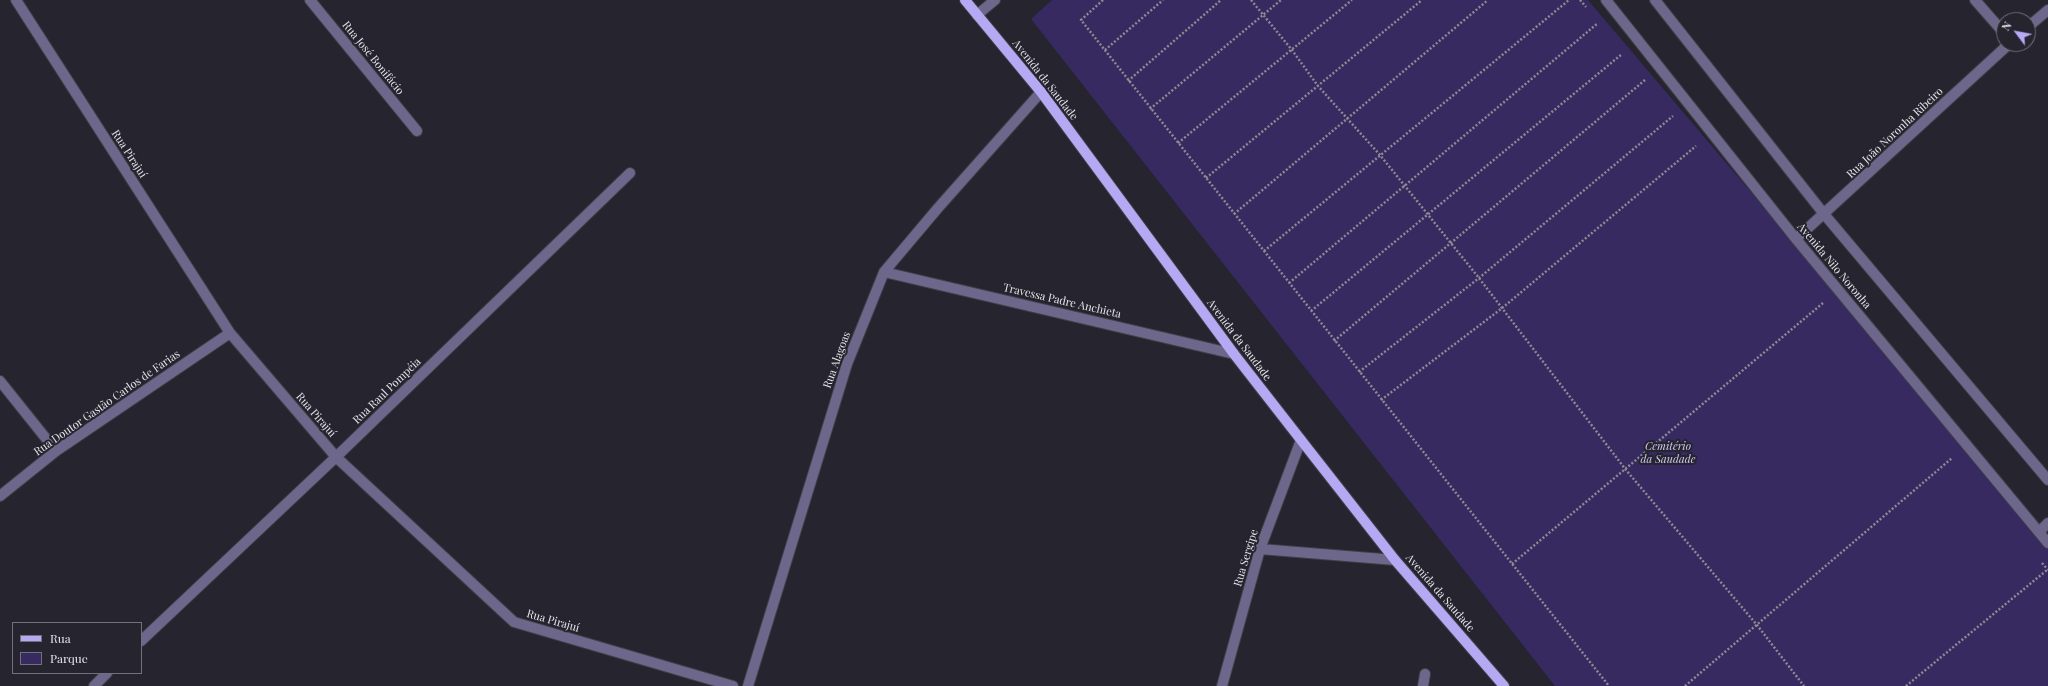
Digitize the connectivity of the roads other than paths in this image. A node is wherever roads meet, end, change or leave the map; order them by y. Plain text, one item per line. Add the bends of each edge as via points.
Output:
1 (16, 0) edge
2 (310, 0) edge
3 (965, 0) edge
4 (995, 0) edge
5 (1606, 0) edge
6 (1654, 0) edge
7 (1976, 0) edge
8 (2048, 10) edge
9 (977, 15) junction
10 (2036, 20) edge
11 (1996, 24) edge
12 (2000, 52) edge
13 (1041, 92) junction
14 (417, 131) dead end
15 (630, 173) dead end
16 (1824, 214) junction
17 (1796, 239) junction
18 (884, 272) junction
19 (230, 332) junction
20 (1234, 354) junction
21 (0, 382) edge
22 (1301, 440) junction
23 (56, 451) junction
24 (336, 457) junction
25 (2048, 480) edge
26 (0, 496) edge
27 (2048, 523) edge
28 (2039, 532) junction
29 (2048, 543) edge
30 (1260, 549) junction
31 (1395, 560) junction
32 (142, 640) edge
33 (106, 674) edge
34 (1425, 674) dead end
35 (94, 686) edge
36 (733, 686) edge
37 (748, 686) edge
38 (1222, 686) edge
39 (1423, 686) edge
40 (1504, 686) edge

1 - 19 street, Rua Pirajuí
2 - 14 street, Rua José Bonifácio
3 - 9 main road, Avenida da Saudade
4 - 9 street
5 - 17 street, Avenida Nilo Noronha
6 - 16 street
7 - 11 street
8 - 10 street
9 - 13 main road, Avenida da Saudade
12 - 16 street, Rua João Noronha Ribeiro
13 - 18 street, Rua Alagoas
13 - 20 main road, Avenida da Saudade
15 - 24 street, Rua Raul Pompéia
16 - 17 street, Rua João Noronha Ribeiro
16 - 25 street
17 - 28 street, Avenida Nilo Noronha
18 - 20 street, Travessa Padre Anchieta
18 - 37 street, Rua Alagoas via 847,364
19 - 23 street, Rua Doutor Gastão Carlos de Farias
19 - 24 street, Rua Pirajuí
20 - 22 main road, Avenida da Saudade
21 - 23 street
22 - 30 street, Rua Sergipe
22 - 31 main road, Avenida da Saudade
23 - 26 street, Rua Doutor Gastão Carlos de Farias
24 - 32 street, Rua Raul Pompéia
24 - 36 street, Rua Pirajuí via 514,622
27 - 28 street
28 - 29 street, Avenida Nilo Noronha
30 - 31 street
30 - 38 street, Rua Sergipe
31 - 40 main road, Avenida da Saudade
33 - 35 street
34 - 39 street

